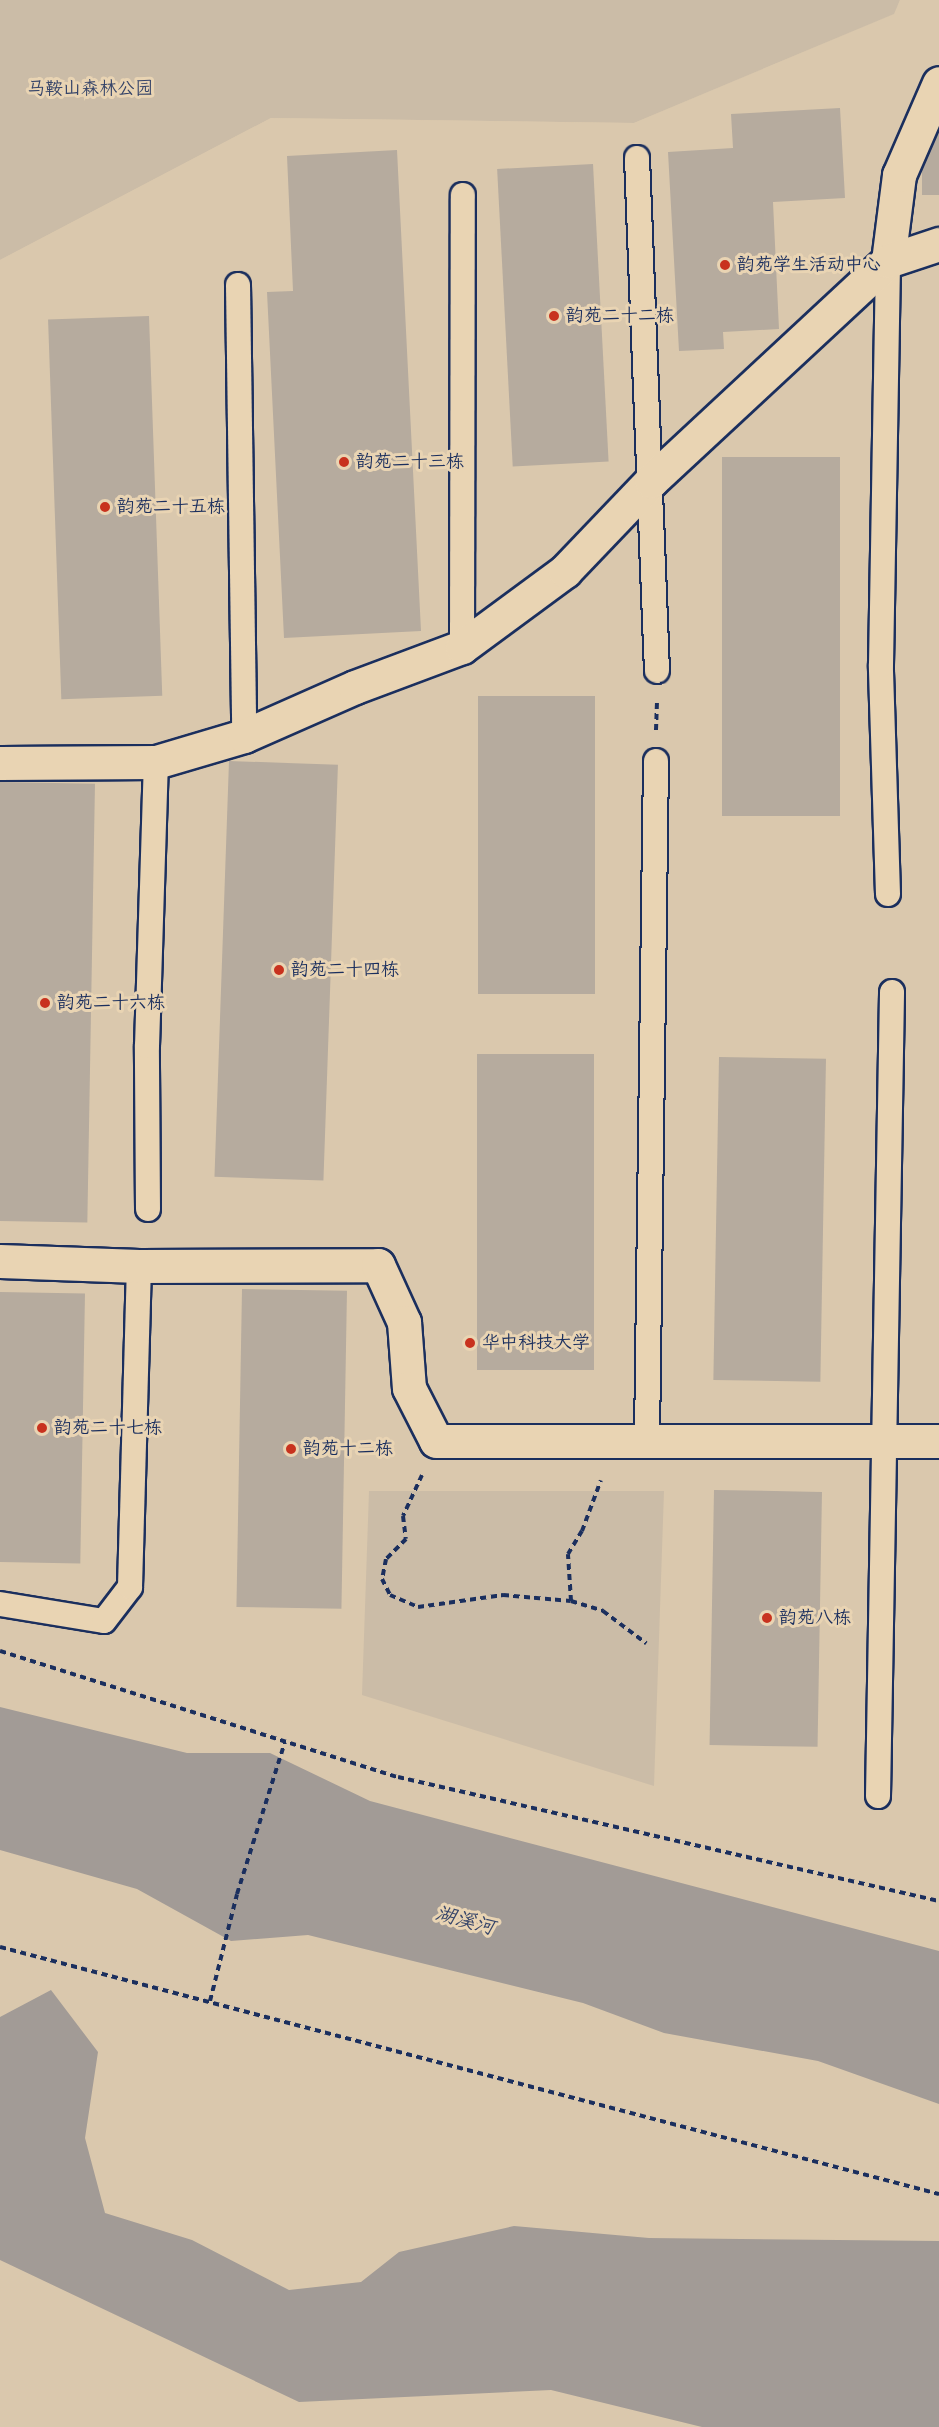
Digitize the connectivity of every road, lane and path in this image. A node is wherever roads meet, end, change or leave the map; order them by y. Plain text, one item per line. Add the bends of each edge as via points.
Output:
1 (939, 83) edge
2 (637, 158) dead end
3 (463, 195) dead end
4 (939, 244) edge
5 (888, 261) junction
6 (238, 285) dead end
7 (651, 481) junction
8 (462, 647) junction
9 (657, 671) joint
10 (244, 736) junction
11 (656, 760) joint
12 (156, 762) junction
13 (0, 763) edge
14 (888, 894) dead end
15 (892, 992) dead end
16 (148, 1209) dead end
17 (0, 1261) edge
18 (140, 1266) junction
19 (633, 1440) junction
20 (886, 1440) junction
21 (436, 1441) junction
22 (939, 1441) edge
23 (571, 1601) junction
24 (0, 1604) edge
25 (646, 1643) dead end
26 (0, 1651) edge
27 (285, 1742) junction
28 (878, 1796) dead end
29 (939, 1901) edge
30 (0, 1947) edge
31 (210, 2001) junction
32 (939, 2194) edge

1 - 5 street via 899,175
2 - 7 lane
3 - 8 lane
4 - 5 street
5 - 7 street
5 - 14 lane via 881,665
6 - 10 lane
7 - 8 street via 565,571
7 - 9 lane
8 - 10 street via 356,687
9 - 11 path
10 - 12 street
11 - 19 lane
12 - 13 street
12 - 16 lane via 147,1046
15 - 20 lane
17 - 18 street
18 - 21 street via 378,1265 404,1322 408,1388
18 - 24 lane via 130,1587 104,1621
19 - 20 street
19 - 21 street
19 - 23 path via 568,1554
20 - 22 street
20 - 28 lane
21 - 23 path via 403,1516 406,1539 387,1559 382,1579 390,1594 418,1606 503,1595
23 - 25 path via 603,1611
26 - 27 path
27 - 29 path via 398,1777
27 - 31 path via 237,1894
30 - 31 path
31 - 32 path

